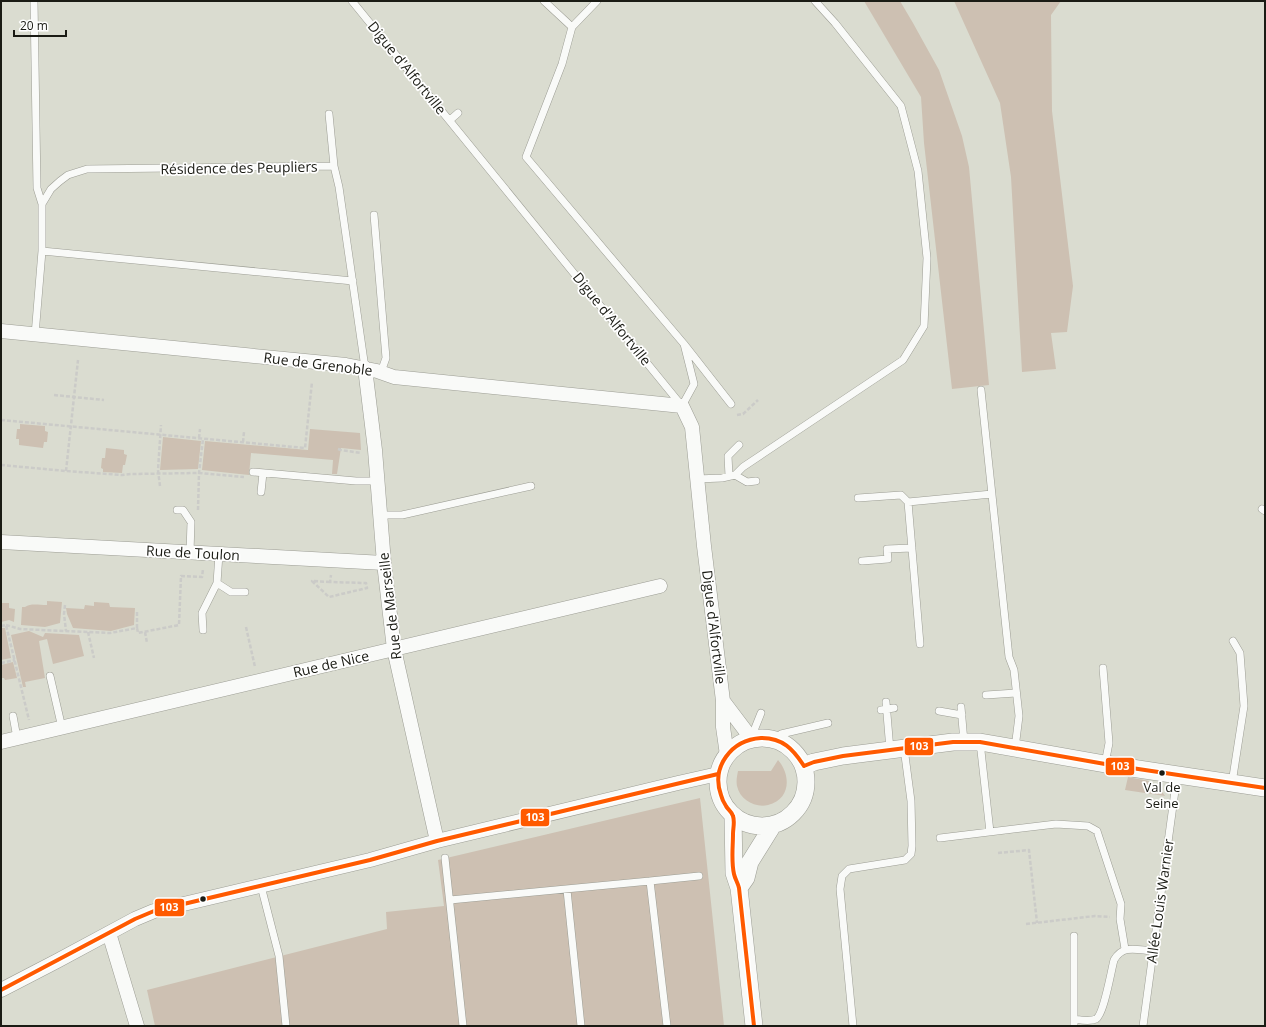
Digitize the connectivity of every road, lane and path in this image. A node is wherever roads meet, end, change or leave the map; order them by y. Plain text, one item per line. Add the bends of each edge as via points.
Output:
1 (34, 1) edge
2 (352, 1) edge
3 (544, 1) edge
4 (597, 1) edge
5 (815, 1) edge
6 (572, 27) junction
7 (458, 113) dead end
8 (329, 114) dead end
9 (450, 120) junction
10 (334, 166) junction
11 (42, 204) junction
12 (374, 216) dead end
13 (42, 252) junction
14 (353, 281) junction
15 (1, 331) edge
16 (35, 335) junction
17 (684, 344) junction
18 (78, 360) dead end
19 (365, 368) junction
20 (381, 372) junction
21 (312, 382) dead end
22 (981, 390) dead end
23 (54, 395) dead end
24 (74, 397) junction
25 (104, 400) dead end
26 (758, 400) dead end
27 (731, 404) dead end
28 (682, 406) junction
29 (743, 414) dead end
30 (1, 420) edge
31 (161, 425) dead end
32 (71, 426) junction
33 (200, 429) dead end
34 (244, 432) dead end
35 (160, 434) junction
36 (199, 438) junction
37 (203, 439) junction
38 (243, 442) junction
39 (739, 445) dead end
40 (1, 465) edge
41 (66, 471) junction
42 (252, 472) joint
43 (200, 473) junction
44 (263, 473) junction
45 (158, 474) junction
46 (732, 476) junction
47 (697, 479) junction
48 (378, 481) junction
49 (756, 481) dead end
50 (160, 486) dead end
51 (531, 486) dead end
52 (261, 492) dead end
53 (992, 494) junction
54 (858, 498) dead end
55 (908, 502) junction
56 (198, 503) dead end
57 (177, 510) dead end
58 (380, 516) junction
59 (1, 542) edge
60 (912, 548) junction
61 (190, 552) junction
62 (219, 554) junction
63 (862, 561) dead end
64 (384, 563) junction
65 (203, 569) dead end
66 (331, 577) dead end
67 (330, 582) junction
68 (217, 583) junction
69 (660, 586) dead end
70 (245, 592) dead end
71 (65, 605) dead end
72 (137, 610) dead end
73 (6, 625) junction
74 (1, 626) edge
75 (246, 627) dead end
76 (137, 628) junction
77 (203, 630) dead end
78 (66, 631) junction
79 (88, 632) junction
80 (145, 632) junction
81 (1233, 641) dead end
82 (147, 643) dead end
83 (920, 644) dead end
84 (394, 649) junction
85 (94, 658) dead end
86 (15, 660) junction
87 (254, 662) dead end
88 (1, 663) edge
89 (1102, 668) dead end
90 (50, 676) dead end
91 (1016, 693) junction
92 (986, 695) dead end
93 (723, 701) junction
94 (25, 704) dead end
95 (962, 707) dead end
96 (894, 708) dead end
97 (939, 711) dead end
98 (761, 713) dead end
99 (962, 715) junction
100 (13, 716) dead end
101 (828, 723) dead end
102 (62, 728) junction
103 (17, 738) junction
104 (751, 738) junction
105 (777, 740) junction
106 (1, 742) edge
107 (972, 742) junction
108 (1014, 748) junction
109 (897, 749) junction
110 (727, 755) junction
111 (1105, 764) junction
112 (804, 766) junction
113 (718, 774) junction
114 (1177, 776) junction
115 (1232, 783) junction
116 (1265, 788) edge
117 (733, 815) junction
118 (773, 825) junction
119 (990, 832) junction
120 (940, 838) dead end
121 (437, 841) junction
122 (998, 853) dead end
123 (445, 858) dead end
124 (699, 876) dead end
125 (650, 881) junction
126 (261, 886) junction
127 (739, 888) junction
128 (567, 890) junction
129 (450, 900) junction
130 (1120, 919) junction
131 (1037, 923) junction
132 (1026, 924) dead end
133 (109, 933) junction
134 (1074, 936) dead end
135 (1125, 949) junction
136 (1153, 951) junction
137 (1, 990) edge
138 (1074, 1023) edge
139 (137, 1026) edge
140 (286, 1026) edge
141 (463, 1026) edge
142 (581, 1026) edge
143 (667, 1026) edge
144 (754, 1026) edge
145 (853, 1026) edge
146 (1143, 1026) edge

1 - 11 lane via 37,188
2 - 9 lane, Digue d'Alfortville
3 - 6 lane
4 - 6 lane
5 - 46 lane via 901,106 918,170 927,258 924,326 903,360
6 - 17 lane via 562,64 526,157
7 - 9 lane
8 - 10 lane
9 - 28 lane, Digue d'Alfortville
10 - 11 lane, Résidence des Peupliers via 87,169 60,180
10 - 14 lane, Résidence des Peupliers
11 - 13 lane
12 - 20 lane via 386,358
13 - 14 lane
13 - 16 lane
14 - 19 lane, Résidence des Peupliers
15 - 16 street, Rue de Grenoble
16 - 19 street, Rue de Grenoble
17 - 27 lane
17 - 28 lane via 694,384
18 - 24 path
19 - 20 street, Rue de Grenoble
19 - 48 street, Rue de Marseille
20 - 28 street, Rue de Grenoble via 394,377
21 - 38 path via 306,448
22 - 53 lane
23 - 24 path
24 - 25 path
24 - 32 path
26 - 29 path
28 - 47 street, Digue d'Alfortville via 692,427
30 - 32 path
31 - 35 path
32 - 35 path
32 - 41 path
33 - 36 path
34 - 38 path
35 - 36 path
35 - 45 path
36 - 37 path
37 - 38 path
37 - 43 path
39 - 46 lane via 728,456
40 - 41 path
41 - 45 path via 122,475
42 - 43 path via 249,478
42 - 44 lane
43 - 45 path
43 - 56 path
44 - 48 lane via 363,482
44 - 52 lane
45 - 50 path
46 - 47 lane
46 - 49 lane via 747,482
47 - 93 street, Digue d'Alfortville
48 - 58 street, Rue de Marseille
51 - 58 lane via 402,514
53 - 55 lane
53 - 91 lane via 1009,657 1014,670
54 - 55 lane via 901,495
55 - 60 lane
57 - 61 lane via 183,510 191,522
58 - 64 street, Rue de Marseille
59 - 61 street, Rue de Toulon
60 - 63 lane via 888,549 888,559
60 - 83 lane
61 - 62 street, Rue de Toulon
62 - 64 street, Rue de Toulon
62 - 68 lane
64 - 84 street, Rue de Marseille
65 - 80 path via 202,577 182,576 179,625
66 - 67 path
67 - 67 path via 366,584 367,588 329,597 312,581
68 - 70 lane via 231,592
68 - 77 lane via 202,613
69 - 84 street, Rue de Nice
71 - 78 path
72 - 76 path
73 - 74 path
73 - 78 path via 20,629
73 - 86 path
75 - 87 path
76 - 79 path via 110,633
76 - 80 path via 138,633
78 - 79 path
79 - 85 path
80 - 82 path
81 - 115 lane via 1240,653 1244,706
84 - 102 street, Rue de Nice
84 - 121 street, Rue de Marseille
86 - 88 path
86 - 94 path
89 - 111 lane via 1109,743
90 - 102 lane
91 - 92 lane
91 - 108 lane via 1019,716
93 - 104 street, Digue d'Alfortville
93 - 110 street, Digue d'Alfortville
95 - 99 lane
96 - 109 lane via 884,707
97 - 99 lane
98 - 104 lane
99 - 107 lane
100 - 103 lane
101 - 105 lane via 781,734
102 - 103 street, Rue de Nice
103 - 106 street, Rue de Nice
104 - 105 street
104 - 110 street
105 - 112 street via 798,754
107 - 108 street
107 - 109 street
107 - 119 lane
108 - 111 street
109 - 112 street via 843,756
109 - 145 lane via 911,801 910,854 905,860 849,868 842,876 840,889
110 - 113 street
111 - 114 street
112 - 118 street via 807,778 802,802 794,813
113 - 117 street via 718,789 723,803
113 - 121 street
114 - 115 street
114 - 136 lane, Allée Louis Warnier
115 - 116 street
117 - 118 street via 751,825
117 - 127 street via 734,872
118 - 127 street via 750,862 746,878
119 - 120 lane
119 - 130 lane via 1056,824 1088,826 1097,831 1121,904
121 - 126 street
122 - 131 path via 1029,850
123 - 129 lane
124 - 125 lane
125 - 128 lane
125 - 143 lane
126 - 133 street via 154,912
126 - 140 lane via 278,956
127 - 144 street
128 - 129 lane
128 - 142 lane
129 - 141 lane
130 - 131 path via 1095,916
130 - 135 lane
131 - 132 path
133 - 137 street
133 - 139 street
134 - 138 lane
135 - 136 lane
135 - 138 lane via 1117,954 1114,960 1100,1015 1095,1020
136 - 146 lane, Allée Louis Warnier

